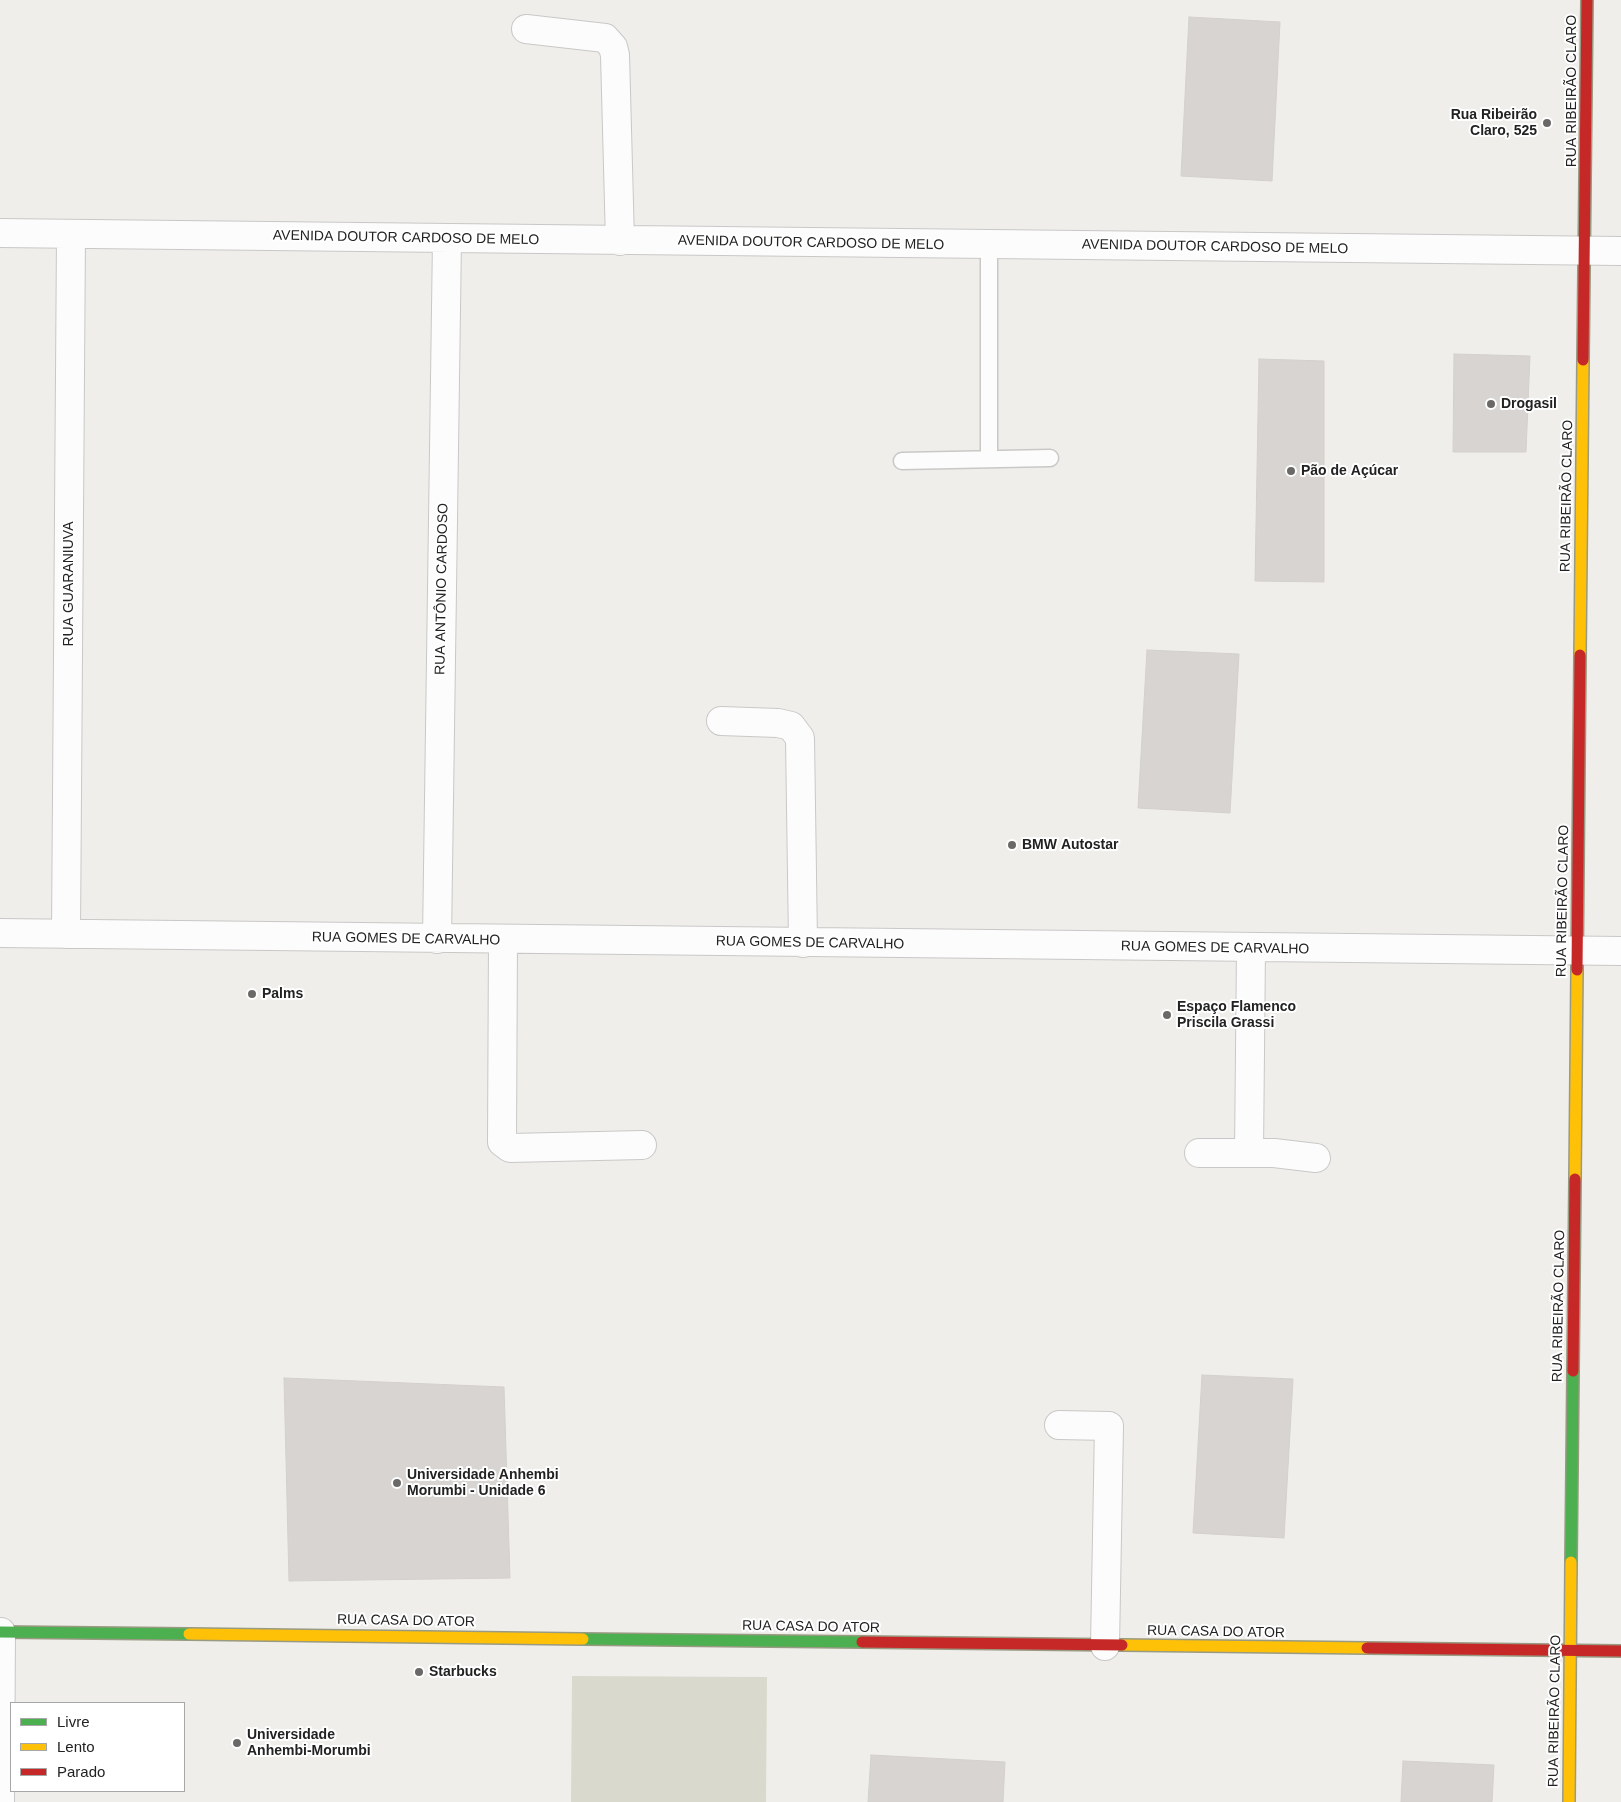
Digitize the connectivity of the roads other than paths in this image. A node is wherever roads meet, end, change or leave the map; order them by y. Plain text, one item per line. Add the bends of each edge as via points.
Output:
1 (1587, 0) edge
2 (526, 29) dead end
3 (0, 233) edge
4 (71, 234) junction
5 (447, 239) junction
6 (620, 241) junction
7 (989, 244) junction
8 (1585, 250) junction
9 (1621, 251) edge
10 (1050, 458) dead end
11 (988, 459) junction
12 (902, 461) dead end
13 (721, 721) dead end
14 (0, 934) edge
15 (66, 934) junction
16 (437, 940) junction
17 (503, 940) junction
18 (803, 944) junction
19 (1251, 948) junction
20 (1577, 950) junction
21 (1621, 951) edge
22 (642, 1145) dead end
23 (1250, 1152) junction
24 (1199, 1153) dead end
25 (1316, 1158) dead end
26 (1059, 1425) dead end
27 (0, 1632) edge
28 (1105, 1646) junction
29 (1570, 1651) junction
30 (1621, 1651) edge
31 (0, 1801) edge
32 (1569, 1802) edge

1 - 8 street, RUA RIBEIRÃO CLARO
2 - 6 street via 605,38 613,47
3 - 4 street, AVENIDA DOUTOR CARDOSO DE MELO
4 - 5 street, AVENIDA DOUTOR CARDOSO DE MELO
4 - 15 street, RUA GUARANIUVA
5 - 6 street, AVENIDA DOUTOR CARDOSO DE MELO
5 - 16 street, RUA ANTÔNIO CARDOSO
6 - 7 street, AVENIDA DOUTOR CARDOSO DE MELO
7 - 8 street, AVENIDA DOUTOR CARDOSO DE MELO
7 - 11 lane
8 - 9 street, AVENIDA DOUTOR CARDOSO DE MELO
8 - 20 street, RUA RIBEIRÃO CLARO
10 - 11 lane
11 - 12 lane
13 - 18 street via 778,722 791,726 800,738
14 - 15 street, RUA GOMES DE CARVALHO
15 - 16 street, RUA GOMES DE CARVALHO
16 - 17 street, RUA GOMES DE CARVALHO
17 - 18 street, RUA GOMES DE CARVALHO
17 - 22 street via 502,1142 510,1148
18 - 19 street, RUA GOMES DE CARVALHO
19 - 20 street, RUA GOMES DE CARVALHO
19 - 23 street
20 - 21 street, RUA GOMES DE CARVALHO
20 - 29 street, RUA RIBEIRÃO CLARO
23 - 24 street
23 - 25 street
26 - 28 street via 1110,1426
27 - 28 street, RUA CASA DO ATOR
27 - 31 street
28 - 29 street, RUA CASA DO ATOR
29 - 30 street, RUA CASA DO ATOR
29 - 32 street, RUA RIBEIRÃO CLARO

